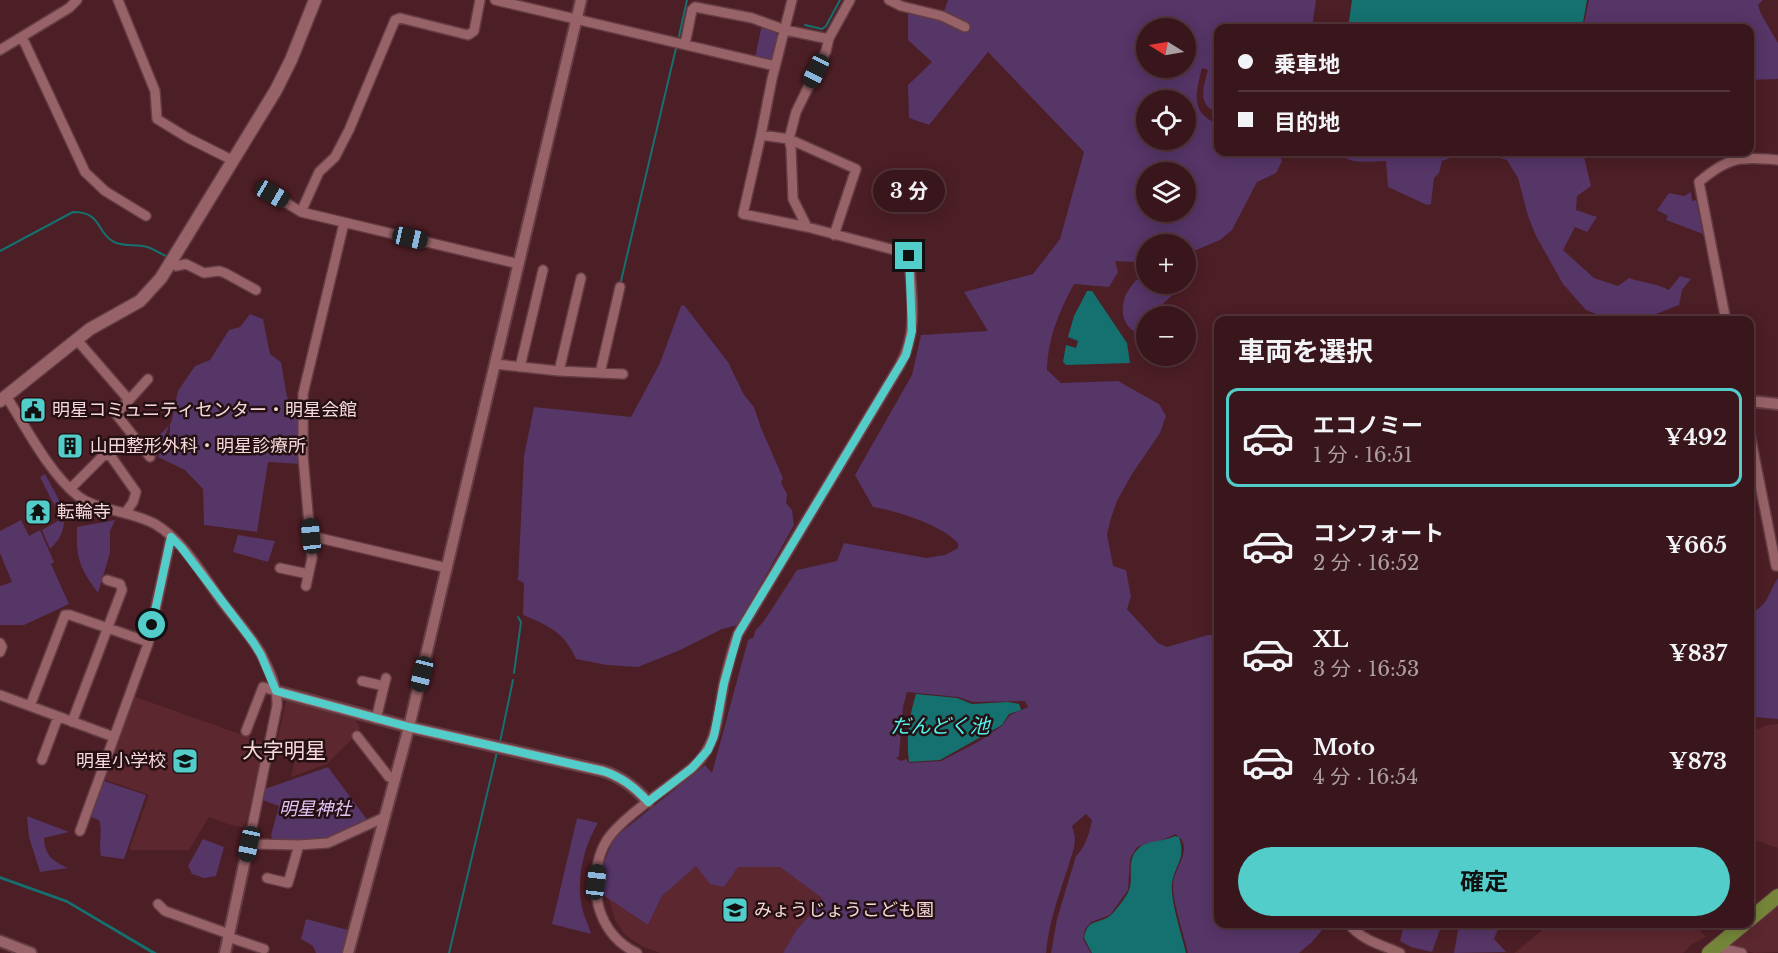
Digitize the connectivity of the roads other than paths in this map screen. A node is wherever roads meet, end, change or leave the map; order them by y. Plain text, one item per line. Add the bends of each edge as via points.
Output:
1 (77, 0) edge
2 (118, 0) edge
3 (315, 0) edge
4 (480, 0) edge
5 (495, 0) edge
6 (581, 0) edge
7 (792, 0) edge
8 (850, 0) edge
9 (889, 0) edge
10 (576, 20) junction
11 (965, 27) dead end
12 (785, 30) junction
13 (22, 37) junction
14 (829, 38) junction
15 (685, 44) junction
16 (0, 50) edge
17 (775, 66) junction
18 (761, 135) junction
19 (789, 139) junction
20 (1778, 160) edge
21 (234, 161) junction
22 (269, 192) dead end
23 (301, 212) junction
24 (146, 216) dead end
25 (344, 223) junction
26 (807, 227) junction
27 (834, 235) junction
28 (171, 263) junction
29 (519, 264) junction
30 (543, 270) dead end
31 (581, 278) dead end
32 (620, 287) dead end
33 (256, 290) dead end
34 (1725, 316) edge
35 (76, 340) junction
36 (495, 364) junction
37 (520, 368) junction
38 (560, 371) junction
39 (600, 373) junction
40 (623, 374) dead end
41 (148, 379) dead end
42 (3, 399) edge
43 (129, 400) junction
44 (1754, 402) edge
45 (1778, 404) edge
46 (1754, 454) edge
47 (150, 457) dead end
48 (70, 489) junction
49 (126, 512) junction
50 (311, 536) junction
51 (171, 537) junction
52 (1778, 566) edge
53 (280, 568) dead end
54 (447, 568) junction
55 (308, 574) junction
56 (107, 580) dead end
57 (306, 586) dead end
58 (106, 627) junction
59 (148, 642) junction
60 (0, 643) edge
61 (0, 652) edge
62 (362, 681) dead end
63 (276, 691) junction
64 (0, 695) edge
65 (30, 706) junction
66 (58, 717) junction
67 (376, 718) junction
68 (72, 722) junction
69 (409, 727) junction
70 (246, 731) dead end
71 (357, 736) dead end
72 (114, 737) junction
73 (42, 760) dead end
74 (394, 780) junction
75 (648, 802) junction
76 (385, 817) junction
77 (80, 831) dead end
78 (251, 832) joint
79 (249, 844) junction
80 (299, 845) junction
81 (267, 878) dead end
82 (1778, 896) edge
83 (158, 904) dead end
84 (1754, 916) edge
85 (1353, 928) edge
86 (1739, 928) edge
87 (228, 935) junction
88 (0, 941) edge
89 (264, 949) dead end
90 (1713, 950) edge
91 (31, 953) edge
92 (225, 953) edge
93 (348, 953) edge
94 (637, 953) edge
95 (1400, 953) edge
96 (1742, 953) edge

1 - 13 street
2 - 21 street via 155,91 157,119
3 - 21 main road via 276,90
4 - 23 street via 474,32 468,35 395,20 349,130 335,157 319,172
5 - 10 street
6 - 10 street
7 - 12 street
8 - 14 street
9 - 11 street
10 - 15 street
10 - 29 street
12 - 14 street
12 - 15 street via 752,18 695,7
12 - 17 street
13 - 16 street
13 - 24 street via 85,172 105,191
14 - 19 street via 796,112
15 - 17 street
17 - 18 street
18 - 19 street
18 - 26 street via 743,214
19 - 26 street via 793,199
19 - 27 street via 856,169
20 - 34 street via 1731,160 1699,182
21 - 28 main road
22 - 23 street
23 - 25 street
25 - 29 street
25 - 50 street via 303,394 303,456
26 - 27 street
27 - 75 street via 909,256 909,347 738,634 708,750 692,768
28 - 33 street via 186,264 204,273 219,271
28 - 35 main road via 140,301
29 - 36 street
30 - 37 street
31 - 38 street
32 - 39 street
35 - 42 main road
35 - 43 street
36 - 37 street
36 - 54 street
37 - 38 street
38 - 39 street
39 - 40 street
41 - 43 street
42 - 48 street
43 - 47 street via 116,414
44 - 45 street
46 - 52 street
48 - 49 street via 86,501
48 - 49 street via 103,456 110,455 136,492
49 - 51 street via 151,522
50 - 54 street
50 - 55 street
51 - 59 street
51 - 63 street via 253,642
53 - 55 street
54 - 69 street
55 - 57 street
56 - 58 street via 120,584 122,590
58 - 59 street
58 - 65 street via 64,615
58 - 68 street
59 - 72 street
60 - 61 street
62 - 67 street via 385,682
63 - 67 street
63 - 70 street via 262,687
63 - 78 street via 276,717
64 - 65 street
65 - 66 street
66 - 68 street
66 - 73 street
67 - 69 street
68 - 72 street
69 - 74 street
69 - 75 street via 603,771 629,783
71 - 74 street
72 - 77 street
74 - 76 street
75 - 94 street via 606,842 596,882 597,900 607,927
76 - 80 street via 328,843
76 - 93 street
78 - 79 street
79 - 80 street
79 - 87 street
80 - 81 street via 288,883
82 - 84 main road
83 - 87 street via 165,911
85 - 95 street
86 - 90 main road
87 - 89 street
87 - 92 street
88 - 91 street
90 - 96 street

